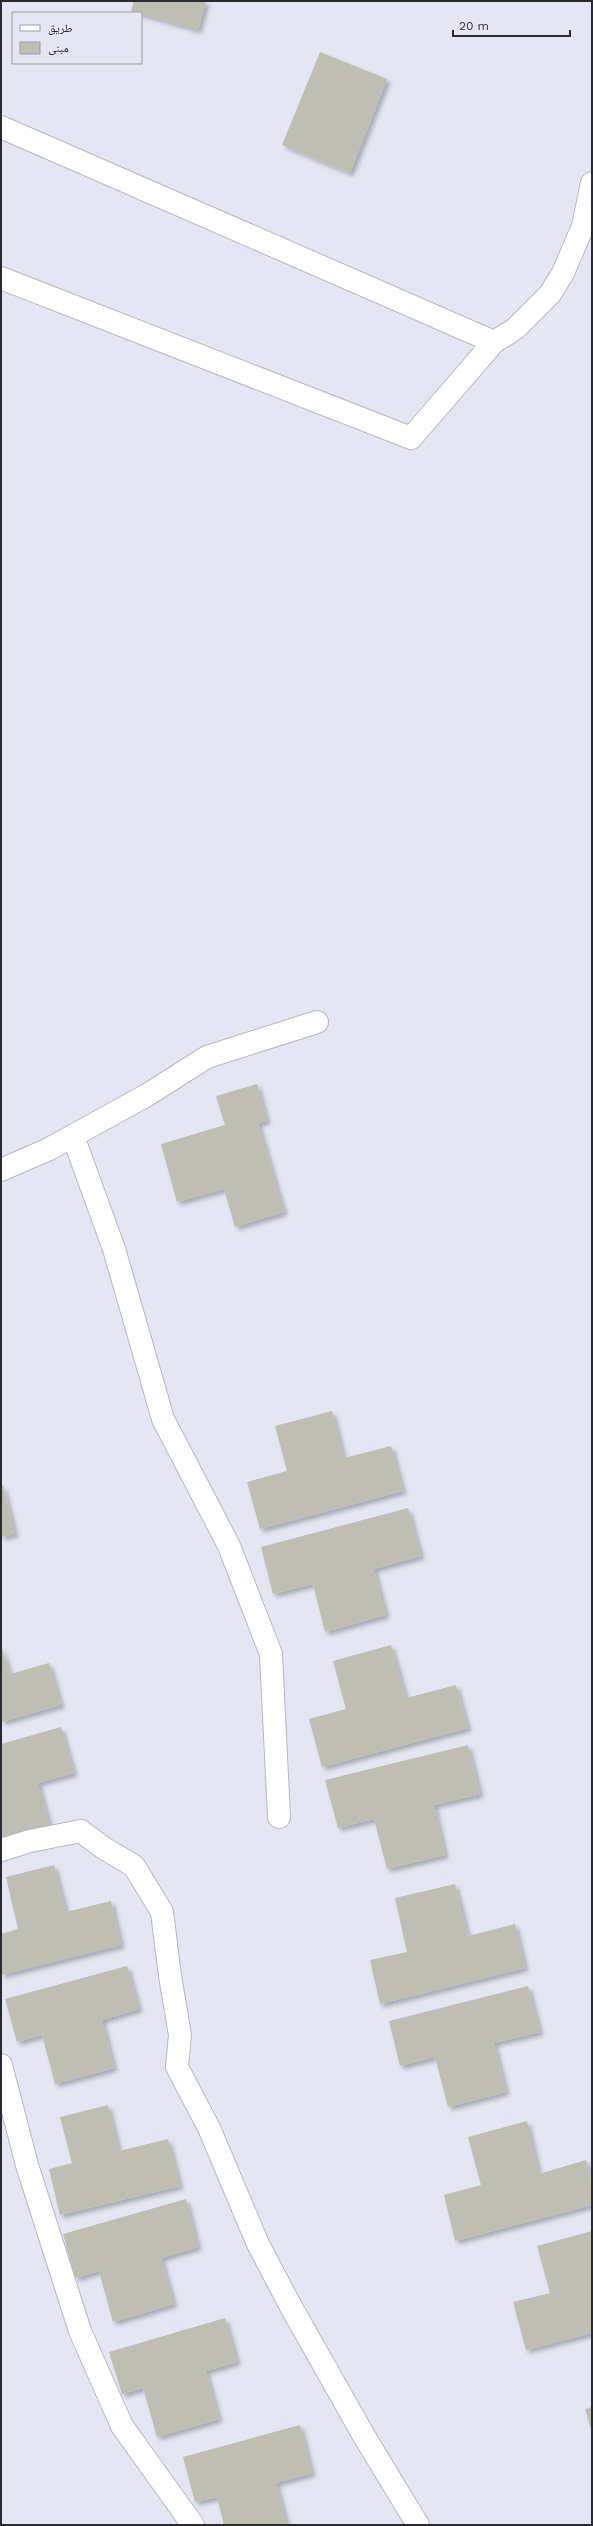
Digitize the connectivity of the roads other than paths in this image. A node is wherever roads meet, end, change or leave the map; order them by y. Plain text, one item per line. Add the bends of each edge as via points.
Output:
1 (1, 128) edge
2 (592, 183) edge
3 (588, 229) edge
4 (1, 278) edge
5 (494, 342) junction
6 (317, 1022) dead end
7 (73, 1136) junction
8 (1, 1170) edge
9 (279, 1817) dead end
10 (1, 1850) edge
11 (1, 2066) edge
12 (193, 2525) edge
13 (418, 2525) edge

1 - 5 street
2 - 3 street
3 - 5 street via 550,294 515,329
4 - 5 street via 411,438
6 - 7 street via 207,1057 147,1096
7 - 8 street
7 - 9 street via 114,1249 163,1419 229,1546 271,1654
10 - 13 street via 30,1841 81,1832 134,1866 162,1912 180,2035 177,2066 209,2128 258,2244 364,2436
11 - 12 street via 27,2165 80,2331 122,2426

